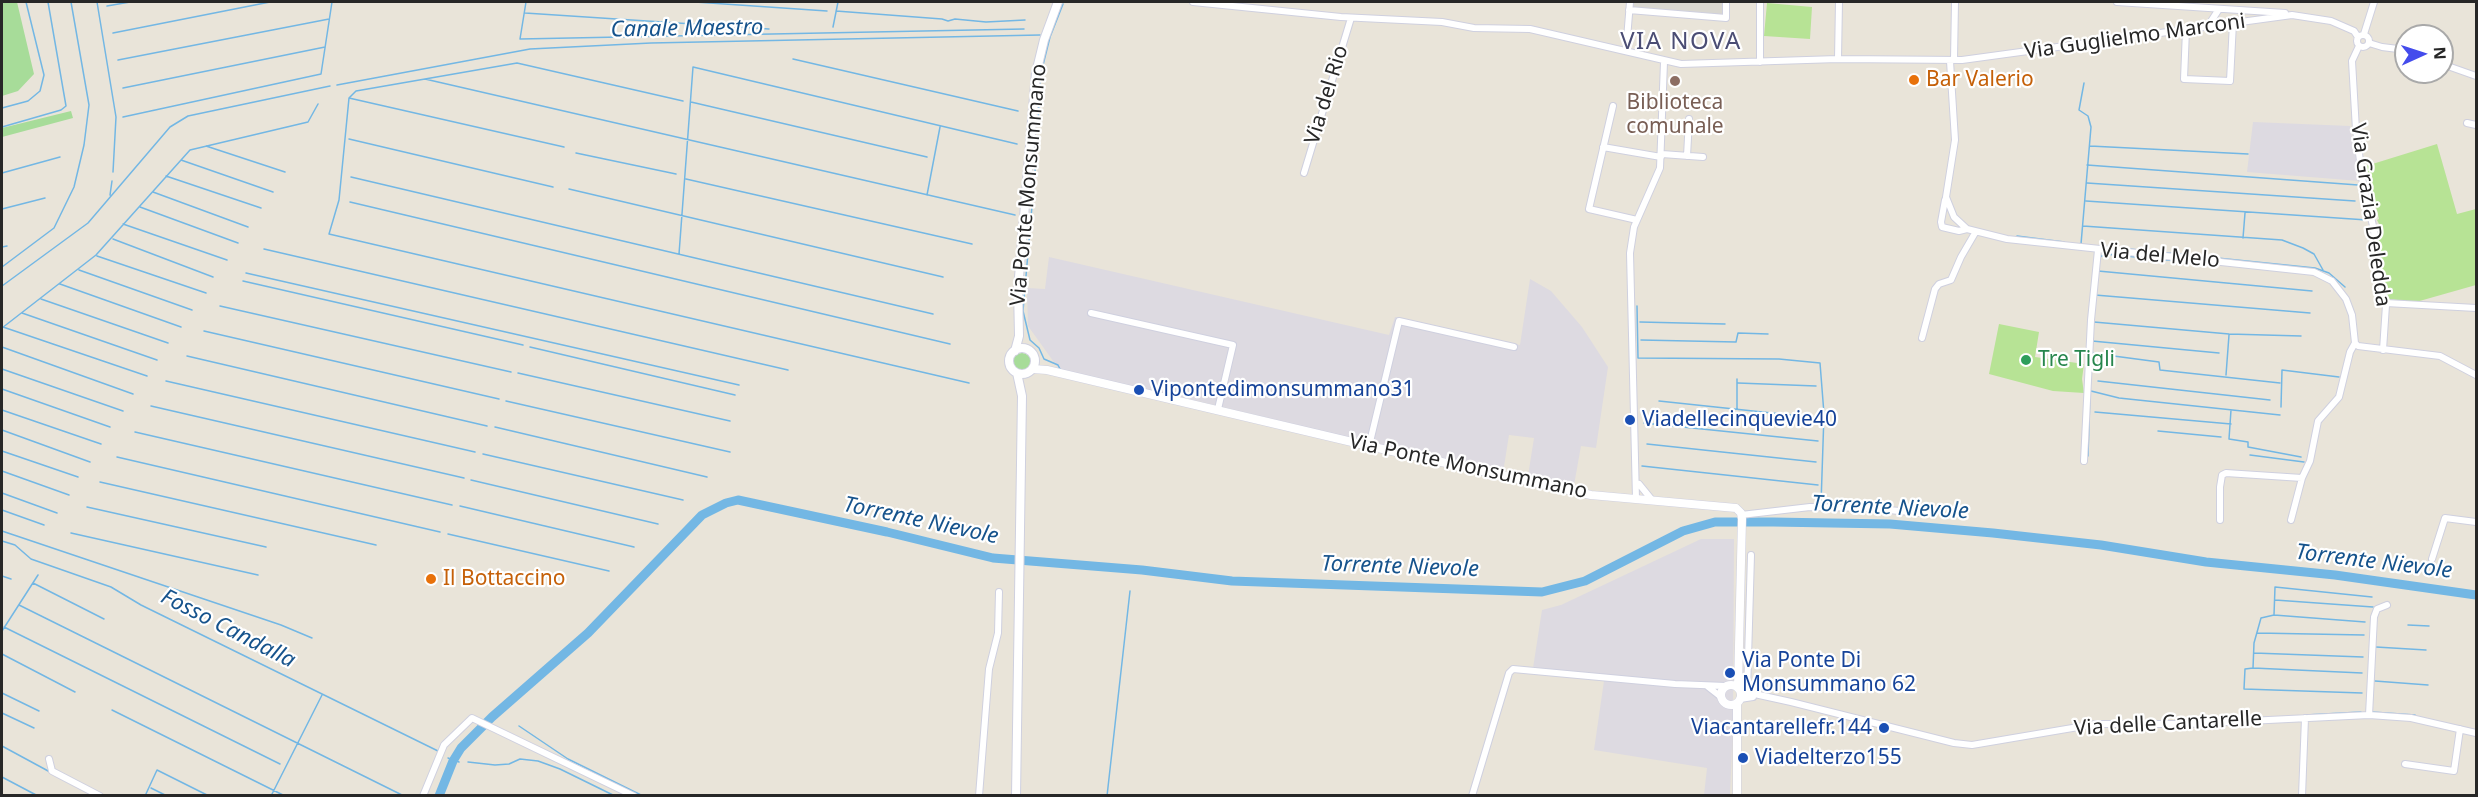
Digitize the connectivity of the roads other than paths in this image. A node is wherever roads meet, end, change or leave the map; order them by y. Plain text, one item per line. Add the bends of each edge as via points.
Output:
1 (1058, 2) edge
2 (1193, 2) edge
3 (1630, 2) edge
4 (1726, 2) edge
5 (1760, 2) edge
6 (1839, 2) edge
7 (1955, 2) edge
8 (2117, 2) edge
9 (2374, 2) edge
10 (1629, 10) junction
11 (2242, 11) junction
12 (2212, 13) edge
13 (2292, 15) junction
14 (1351, 18) junction
15 (2236, 22) junction
16 (2186, 30) junction
17 (2361, 35) junction
18 (2369, 43) junction
19 (2359, 46) junction
20 (2394, 48) edge
21 (1626, 51) junction
22 (1838, 59) junction
23 (1952, 60) junction
24 (1664, 62) junction
25 (1760, 62) junction
26 (2454, 68) edge
27 (2476, 76) edge
28 (1613, 106) dead end
29 (1689, 119) dead end
30 (2467, 123) dead end
31 (2476, 125) edge
32 (1604, 147) junction
33 (1661, 155) junction
34 (1687, 156) junction
35 (1703, 157) dead end
36 (1304, 173) dead end
37 (1946, 197) junction
38 (1637, 220) junction
39 (1967, 229) junction
40 (1975, 233) junction
41 (2098, 250) junction
42 (2386, 303) junction
43 (2476, 308) edge
44 (1091, 313) dead end
45 (1922, 338) dead end
46 (2355, 343) junction
47 (1514, 348) dead end
48 (1020, 350) junction
49 (2383, 350) junction
50 (1032, 367) junction
51 (1017, 373) junction
52 (2476, 375) edge
53 (1022, 396) junction
54 (1218, 409) junction
55 (1369, 446) junction
56 (2084, 461) dead end
57 (2302, 478) junction
58 (1637, 481) junction
59 (1621, 498) junction
60 (1636, 499) junction
61 (1652, 500) junction
62 (1920, 513) dead end
63 (1741, 517) junction
64 (2220, 520) dead end
65 (2291, 520) dead end
66 (2476, 522) edge
67 (1751, 555) dead end
68 (2432, 559) dead end
69 (999, 592) dead end
70 (2387, 604) dead end
71 (1742, 665) junction
72 (1706, 686) junction
73 (1737, 692) junction
74 (1721, 697) junction
75 (1728, 705) junction
76 (2369, 716) junction
77 (2306, 718) junction
78 (1739, 726) junction
79 (2460, 729) junction
80 (2476, 733) edge
81 (49, 759) dead end
82 (2405, 764) dead end
83 (100, 795) edge
84 (423, 795) edge
85 (634, 795) edge
86 (979, 795) edge
87 (1016, 795) edge
88 (1472, 795) edge
89 (1737, 795) edge
90 (2302, 795) edge

1 - 48 main road, Via Ponte Monsummano via 1036,73 1018,289
2 - 14 street, Via Guglielmo Marconi
3 - 10 street
4 - 10 street via 1726,18
5 - 25 street
6 - 22 street
7 - 23 street
8 - 12 street
9 - 17 street
10 - 21 street
11 - 12 street via 2219,9
11 - 13 street
11 - 15 street via 2245,17
12 - 15 street, Via Guglielmo Marconi
12 - 16 street, Via Guglielmo Marconi via 2207,26
13 - 15 street, Via Guglielmo Marconi
13 - 17 street, Via Guglielmo Marconi via 2331,21
14 - 21 street, Via Guglielmo Marconi via 1530,29
14 - 36 street, Via del Rio
15 - 16 street via 2230,81 2184,79
16 - 23 street, Via Guglielmo Marconi
17 - 18 street via 2369,38
17 - 19 street
18 - 19 street
18 - 20 street
19 - 42 street, Via Grazia Deledda via 2352,61 2356,130 2362,184 2374,230 2376,268
21 - 24 street, Via Guglielmo Marconi
22 - 23 street, Via Guglielmo Marconi
22 - 25 street, Via Guglielmo Marconi
23 - 37 street via 1955,140
24 - 25 street, Via Guglielmo Marconi
24 - 33 street
26 - 27 street
28 - 32 street
29 - 34 street
30 - 31 street
32 - 33 street
32 - 38 street via 1589,209
33 - 34 street
33 - 38 street via 1660,168
34 - 35 street
37 - 39 street, Via del Melo via 1952,213
37 - 39 street via 1942,227
38 - 58 street via 1631,239 1630,269
39 - 40 street, Via del Melo
40 - 41 street, Via del Melo
40 - 45 street via 1951,280 1935,289
41 - 46 street, Via del Melo via 2314,272 2332,281 2346,299
41 - 56 street
42 - 43 street
42 - 49 street, Via Grazia Deledda
44 - 54 street via 1233,345
46 - 49 street via 2362,348
46 - 57 street via 2339,397 2318,421 2310,461
47 - 55 street via 1399,321
48 - 50 main road via 1033,354
48 - 51 main road via 1010,358
49 - 52 street via 2440,356
50 - 51 main road
50 - 53 main road
50 - 54 street, Via Ponte Monsummano
51 - 53 main road
53 - 87 main road
54 - 55 street, Via Ponte Monsummano
55 - 59 street, Via Ponte Monsummano via 1591,495
57 - 64 street via 2226,473 2220,487
57 - 65 street
58 - 59 street
58 - 60 street
58 - 61 street
59 - 60 street, Via Ponte Monsummano
60 - 61 street, Via Ponte Monsummano
61 - 63 street, Via Ponte Monsummano via 1726,505 1736,508
62 - 63 street via 1810,507
63 - 71 street
66 - 68 street via 2445,518
67 - 71 street
69 - 86 street via 998,633 989,669
70 - 76 street via 2377,609 2374,617
71 - 73 street
71 - 73 street
72 - 73 street
72 - 74 street
72 - 88 street via 1511,670
73 - 74 street via 1721,692
73 - 75 street
73 - 77 street, Via delle Cantarelle via 1972,745 2096,723 2188,724
73 - 78 street
74 - 75 street
75 - 78 street
76 - 77 street, Via delle Cantarelle
76 - 79 street, Via delle Cantarelle via 2411,718
77 - 90 street
78 - 89 street
79 - 80 street, Via delle Cantarelle
79 - 82 street via 2454,771
81 - 83 street via 52,771
84 - 85 street via 444,745 472,718

